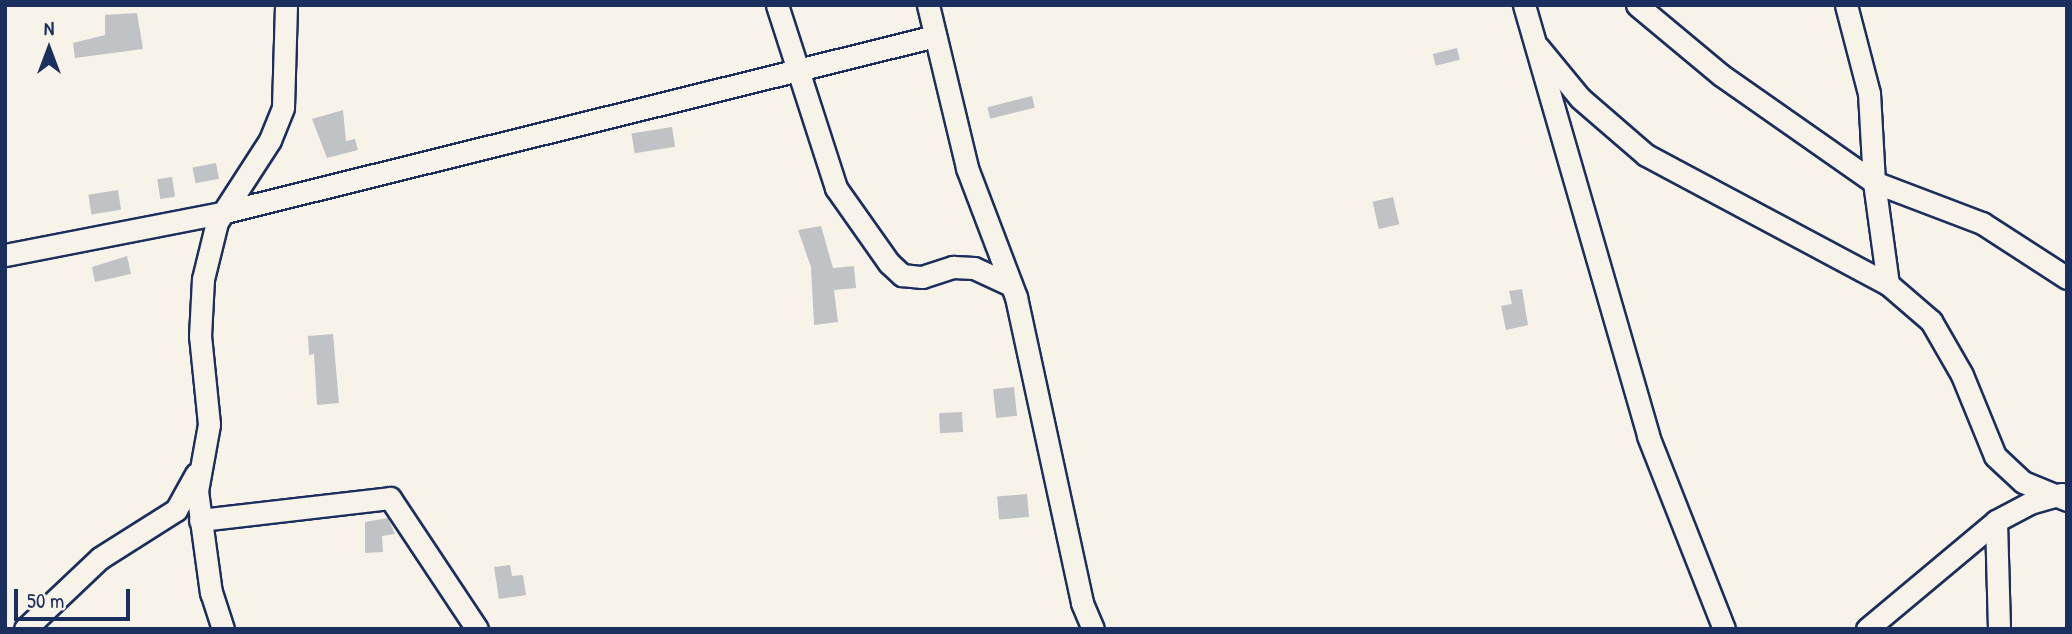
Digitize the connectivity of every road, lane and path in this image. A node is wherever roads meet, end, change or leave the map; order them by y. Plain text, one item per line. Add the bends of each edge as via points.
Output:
1 (286, 5) edge
2 (777, 5) edge
3 (928, 5) edge
4 (1524, 5) edge
5 (1637, 5) edge
6 (1846, 5) edge
7 (935, 36) junction
8 (1531, 38) junction
9 (800, 72) junction
10 (1874, 182) junction
11 (221, 213) junction
12 (5, 255) edge
13 (2067, 278) edge
14 (1888, 284) junction
15 (1011, 285) junction
16 (200, 466) junction
17 (2064, 496) edge
18 (200, 520) junction
19 (1996, 521) junction
20 (25, 629) edge
21 (223, 629) edge
22 (477, 629) edge
23 (1093, 629) edge
24 (1724, 629) edge
25 (1867, 629) edge
26 (1999, 629) edge

1 - 11 street via 283,107 270,140
2 - 9 street
3 - 7 street
4 - 8 street
5 - 10 street via 1721,75
6 - 10 street via 1869,93
7 - 9 street
7 - 15 street via 967,168
8 - 14 street via 1580,98 1646,155
8 - 24 street via 1648,436
9 - 11 street
9 - 15 street via 836,188 889,263 902,275 922,277 953,267 974,268
10 - 13 street via 1982,223
10 - 14 street
11 - 12 street
11 - 16 street via 203,279 200,336 209,424
14 - 17 street via 1931,321 1962,375 1995,456 2023,482
15 - 23 street via 1046,420 1047,450 1067,521 1082,603
16 - 18 street
16 - 20 street via 176,510 100,558
17 - 19 street via 2030,503
18 - 21 street via 211,593
18 - 22 street via 390,498
19 - 25 street
19 - 26 street

